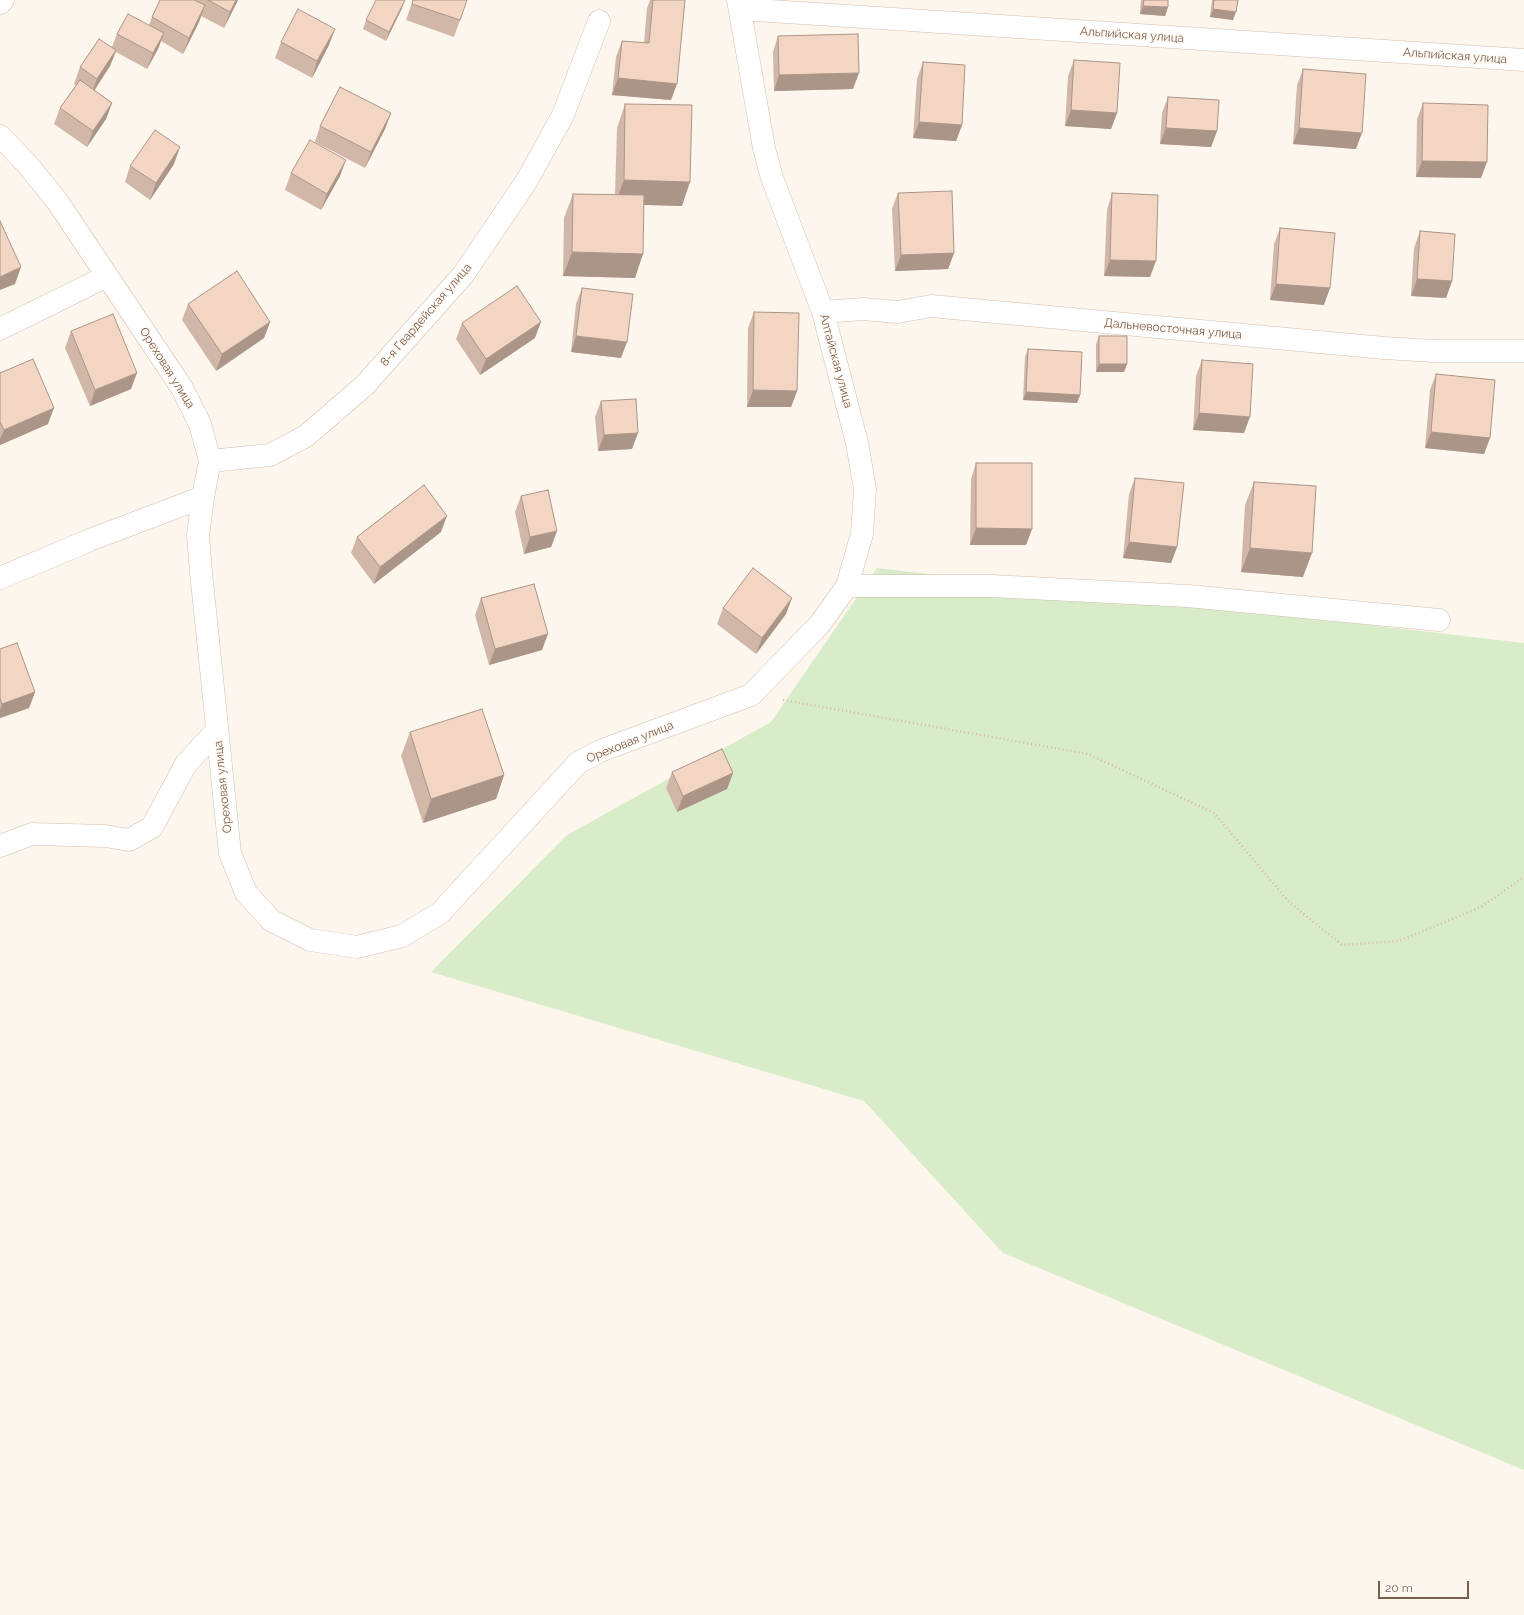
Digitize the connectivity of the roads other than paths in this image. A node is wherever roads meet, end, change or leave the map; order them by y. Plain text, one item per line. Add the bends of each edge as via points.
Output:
1 (3, 0) edge
2 (0, 3) edge
3 (739, 4) edge
4 (598, 21) dead end
5 (1524, 60) edge
6 (0, 136) edge
7 (107, 276) junction
8 (823, 312) junction
9 (0, 330) edge
10 (1524, 351) edge
11 (210, 461) junction
12 (203, 496) junction
13 (0, 578) edge
14 (847, 586) junction
15 (1439, 620) dead end
16 (751, 695) joint
17 (218, 730) junction
18 (0, 846) edge

1 - 2 street
3 - 5 street, Альпийская улица
3 - 8 street, Алтайская улица via 764,148 772,178
4 - 11 street, 8-я Гвардейская улица via 563,115 526,182 458,281 365,385 306,436 270,455
6 - 7 street, Ореховая улица via 57,201
7 - 9 street
7 - 11 street, Ореховая улица via 182,388 200,424
8 - 10 street, Дальневосточная улица via 863,309 898,312 931,306 1384,348
8 - 14 street, Алтайская улица via 857,443 865,489 862,534
11 - 12 street, Ореховая улица
12 - 13 street
12 - 17 street, Ореховая улица via 198,536
14 - 15 street via 991,586 1188,596
14 - 16 street, Алтайская улица via 820,624
16 - 17 street, Ореховая улица via 600,751 578,763 440,913 402,936 357,947 310,940 272,920 246,893 230,853
17 - 18 street via 186,764 152,826 129,840 105,836 32,834

